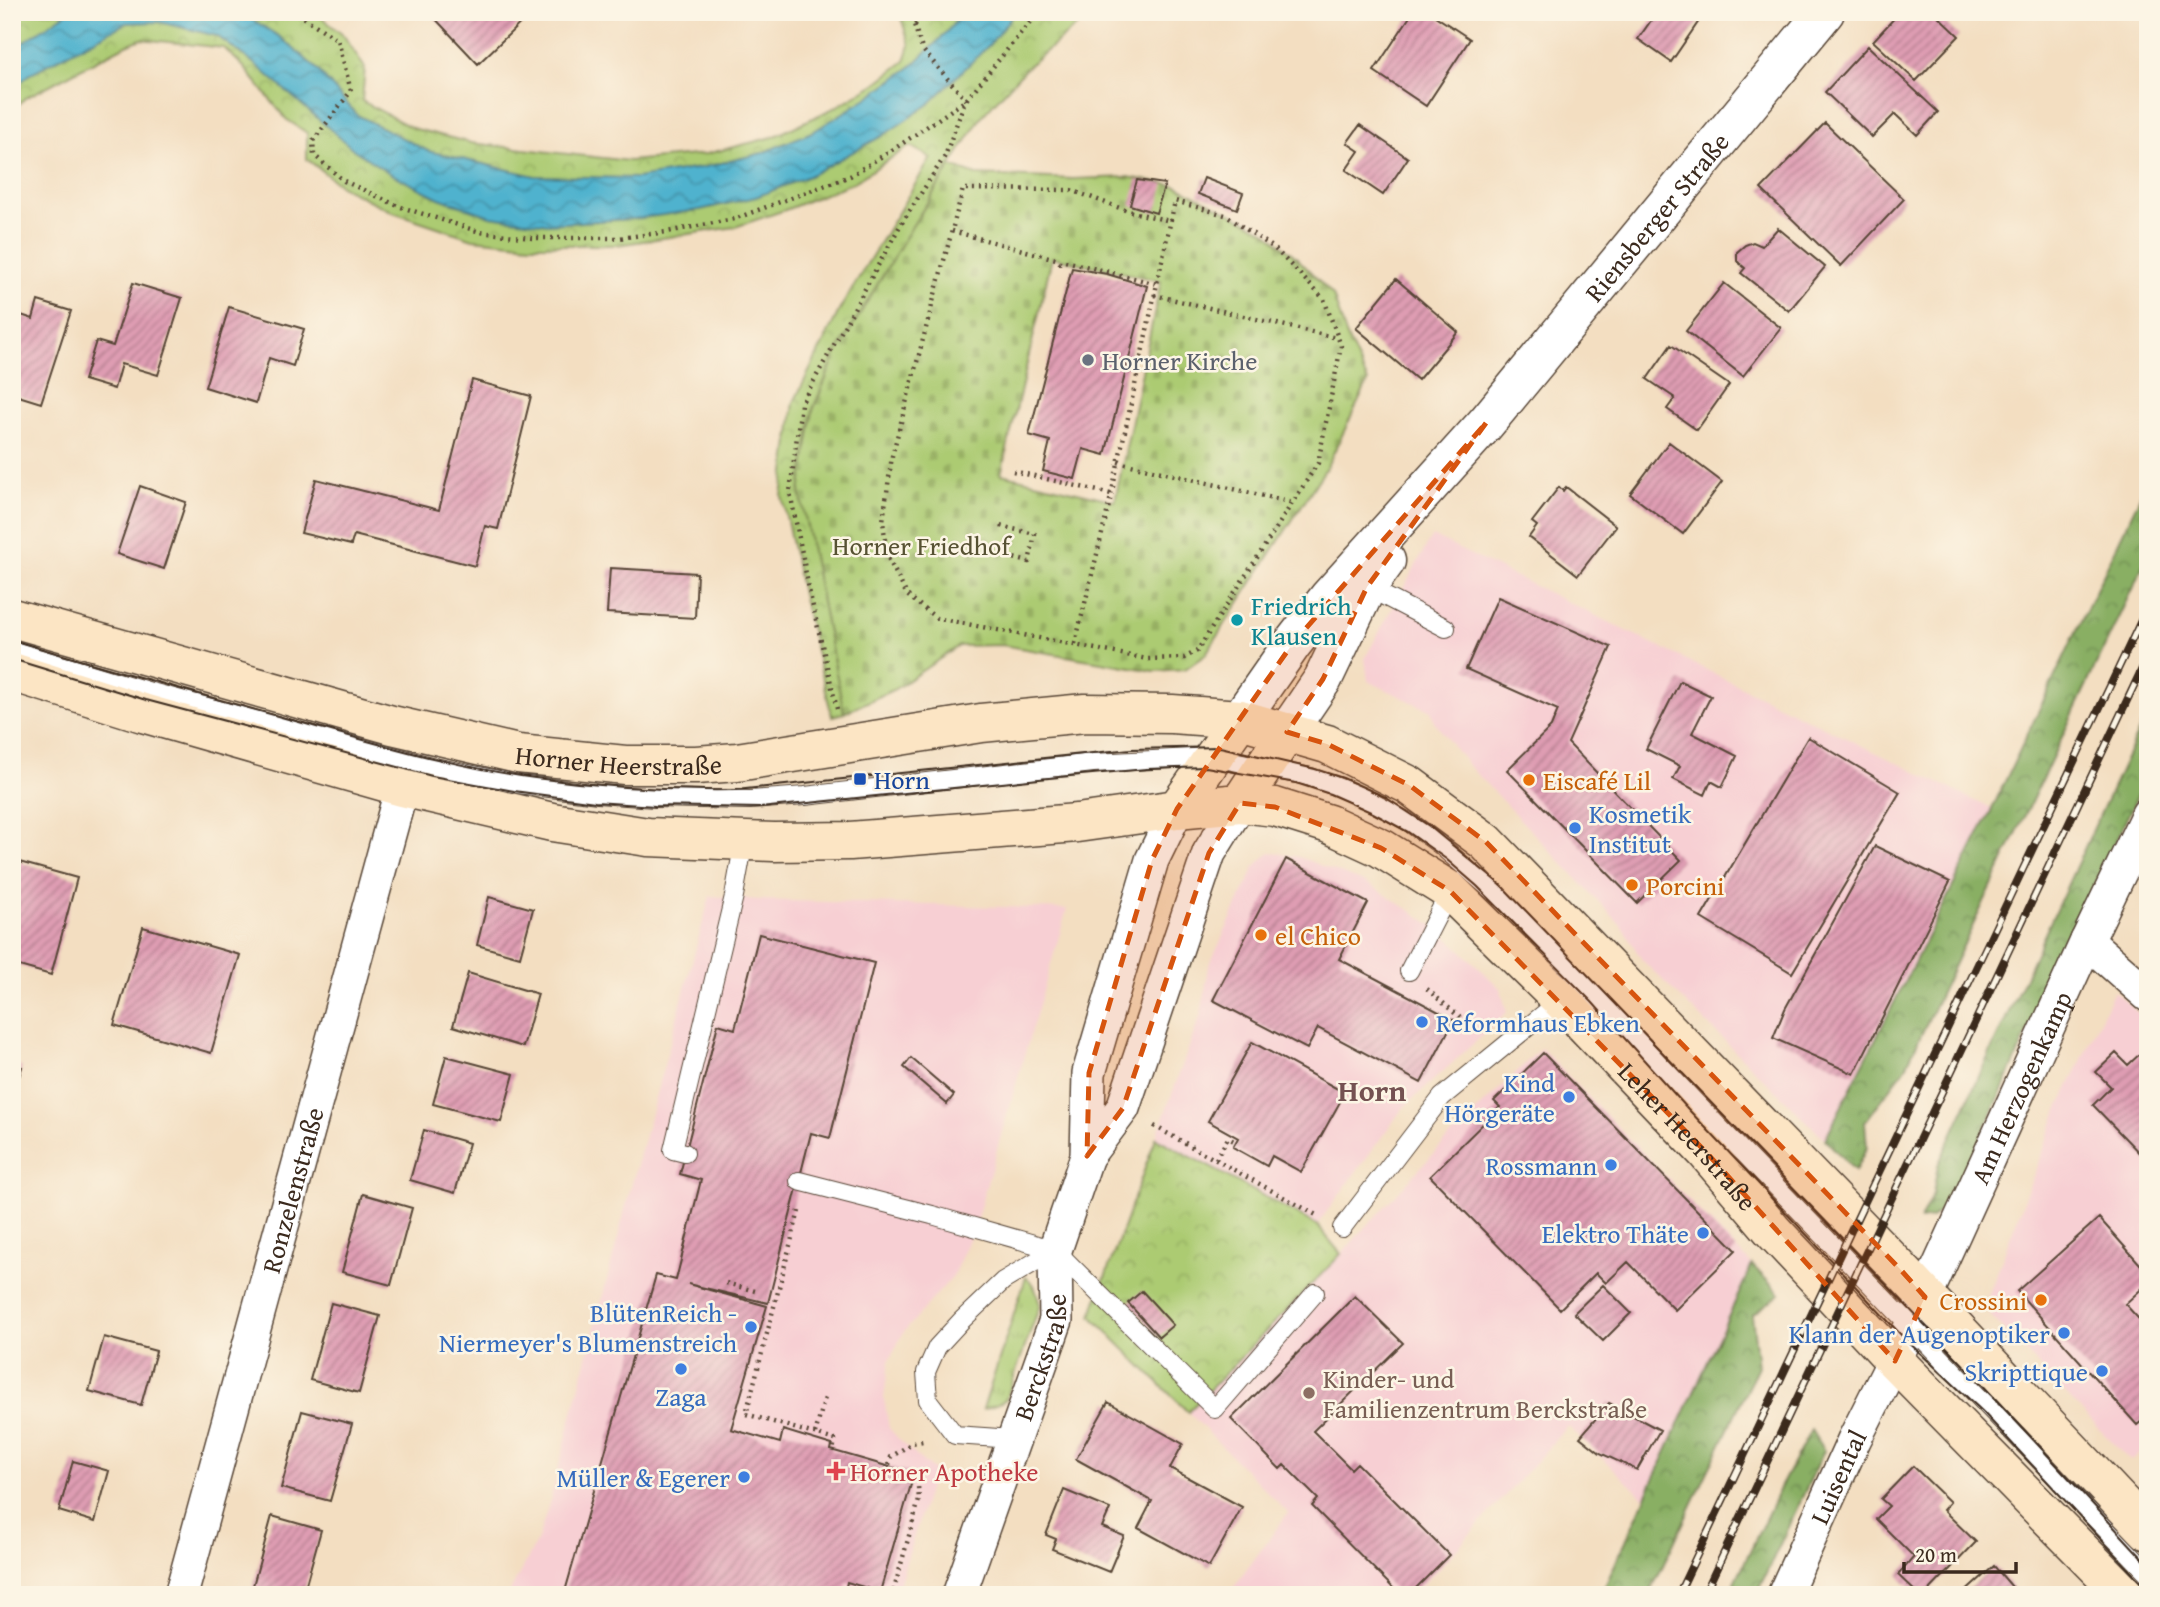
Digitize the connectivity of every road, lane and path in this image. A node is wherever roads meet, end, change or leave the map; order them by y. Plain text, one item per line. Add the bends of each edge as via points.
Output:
1 (18, 12) edge
2 (291, 12) edge
3 (909, 12) edge
4 (925, 12) edge
5 (1038, 12) edge
6 (1825, 12) edge
7 (12, 16) edge
8 (915, 25) junction
9 (965, 100) junction
10 (1170, 221) junction
11 (952, 231) junction
12 (1157, 284) junction
13 (1154, 295) junction
14 (1338, 338) junction
15 (1486, 423) junction
16 (1118, 462) junction
17 (1013, 471) dead end
18 (1111, 494) junction
19 (1294, 503) junction
20 (1000, 526) dead end
21 (994, 553) dead end
22 (1367, 587) junction
23 (12, 618) edge
24 (1446, 628) dead end
25 (1075, 644) junction
26 (12, 650) edge
27 (12, 672) edge
28 (1240, 719) junction
29 (1287, 732) junction
30 (844, 743) junction
31 (1213, 757) junction
32 (1264, 767) junction
33 (402, 787) junction
34 (1240, 803) junction
35 (1177, 809) junction
36 (2148, 814) edge
37 (744, 841) junction
38 (1450, 891) junction
39 (2087, 941) junction
40 (1409, 971) joint
41 (2148, 995) edge
42 (1561, 999) junction
43 (1499, 1050) junction
44 (1123, 1108) junction
45 (1236, 1142) dead end
46 (685, 1153) dead end
47 (1087, 1156) junction
48 (1216, 1159) junction
49 (803, 1182) joint
50 (1744, 1197) junction
51 (1805, 1217) junction
52 (1342, 1228) joint
53 (1055, 1250) junction
54 (726, 1283) dead end
55 (755, 1291) dead end
56 (1315, 1293) dead end
57 (1918, 1312) junction
58 (1895, 1361) junction
59 (826, 1394) dead end
60 (815, 1434) junction
61 (1013, 1439) junction
62 (833, 1451) dead end
63 (891, 1457) dead end
64 (889, 1465) dead end
65 (918, 1486) dead end
66 (2148, 1531) edge
67 (2148, 1573) edge
68 (181, 1595) edge
69 (897, 1595) edge
70 (958, 1595) edge
71 (1784, 1595) edge
72 (2126, 1595) edge

1 - 7 path
2 - 9 path via 338,40 351,91 313,141 314,155 344,181 398,206 480,232 620,238 734,219 850,176
3 - 8 path
4 - 8 path
5 - 9 path
6 - 15 street, Riensberger Straße
8 - 9 path via 922,49
9 - 30 path via 945,156 900,226 801,404 790,492
10 - 11 path via 1071,190 963,189
10 - 12 path
10 - 14 path via 1175,201 1225,215 1274,248 1324,299
11 - 12 path via 1060,263
11 - 25 path via 892,456 883,521 887,556 907,595 936,618
12 - 13 path
13 - 14 path
13 - 16 path
14 - 19 path via 1341,346 1318,463
15 - 22 street, Riensberger Straße
15 - 28 street, Riensberger Straße via 1329,597
16 - 18 path
16 - 19 path
17 - 18 path
18 - 25 path
19 - 25 path via 1193,654 1147,659
20 - 21 path via 1035,534 1029,562
22 - 24 lane
22 - 29 street, Riensberger Straße via 1324,679
23 - 30 main road, Horner Heerstraße via 392,725 518,754 625,765 696,765
26 - 31 lane via 434,767 598,794 750,800 1093,763
27 - 33 main road
28 - 29 main road
28 - 30 main road, Horner Heerstraße via 1085,713
28 - 31 main road
29 - 32 main road
29 - 57 main road via 1327,744 1409,785 1486,842
31 - 32 lane
31 - 35 main road
32 - 34 main road
32 - 51 lane via 1311,777 1362,797 1407,821 1467,867 1510,906
33 - 37 main road via 552,822 634,835
33 - 68 street, Ronzelenstraße
34 - 35 main road, Leher Heerstraße
34 - 38 main road, Leher Heerstraße via 1275,807 1329,824 1381,848
34 - 44 street, Berckstraße via 1209,853
35 - 37 main road via 1077,823 850,841
35 - 47 street, Berckstraße via 1152,860 1088,1073
36 - 39 street, Am Herzogenkamp
37 - 46 lane via 673,1150
38 - 40 lane
38 - 42 main road, Leher Heerstraße
39 - 41 street
39 - 57 street, Am Herzogenkamp
40 - 43 path
42 - 43 lane
42 - 50 main road, Leher Heerstraße
43 - 52 lane via 1442,1097
44 - 47 street, Berckstraße
44 - 48 path
45 - 48 path via 1228,1138
47 - 53 street, Berckstraße
48 - 52 path
49 - 53 lane
49 - 60 path via 746,1414
50 - 51 lane
50 - 58 main road, Leher Heerstraße
51 - 57 lane
53 - 56 lane via 1215,1409
53 - 61 street, Berckstraße via 1056,1320
53 - 61 lane via 1003,1281 937,1347 926,1372 928,1400 955,1435
54 - 55 path
57 - 58 street, Am Herzogenkamp
57 - 66 main road
57 - 67 lane
58 - 71 street, Luisental
58 - 72 main road, Leher Heerstraße
59 - 60 path
60 - 62 path via 835,1440
61 - 70 street, Berckstraße
63 - 64 path
65 - 69 path via 919,1500 893,1593

